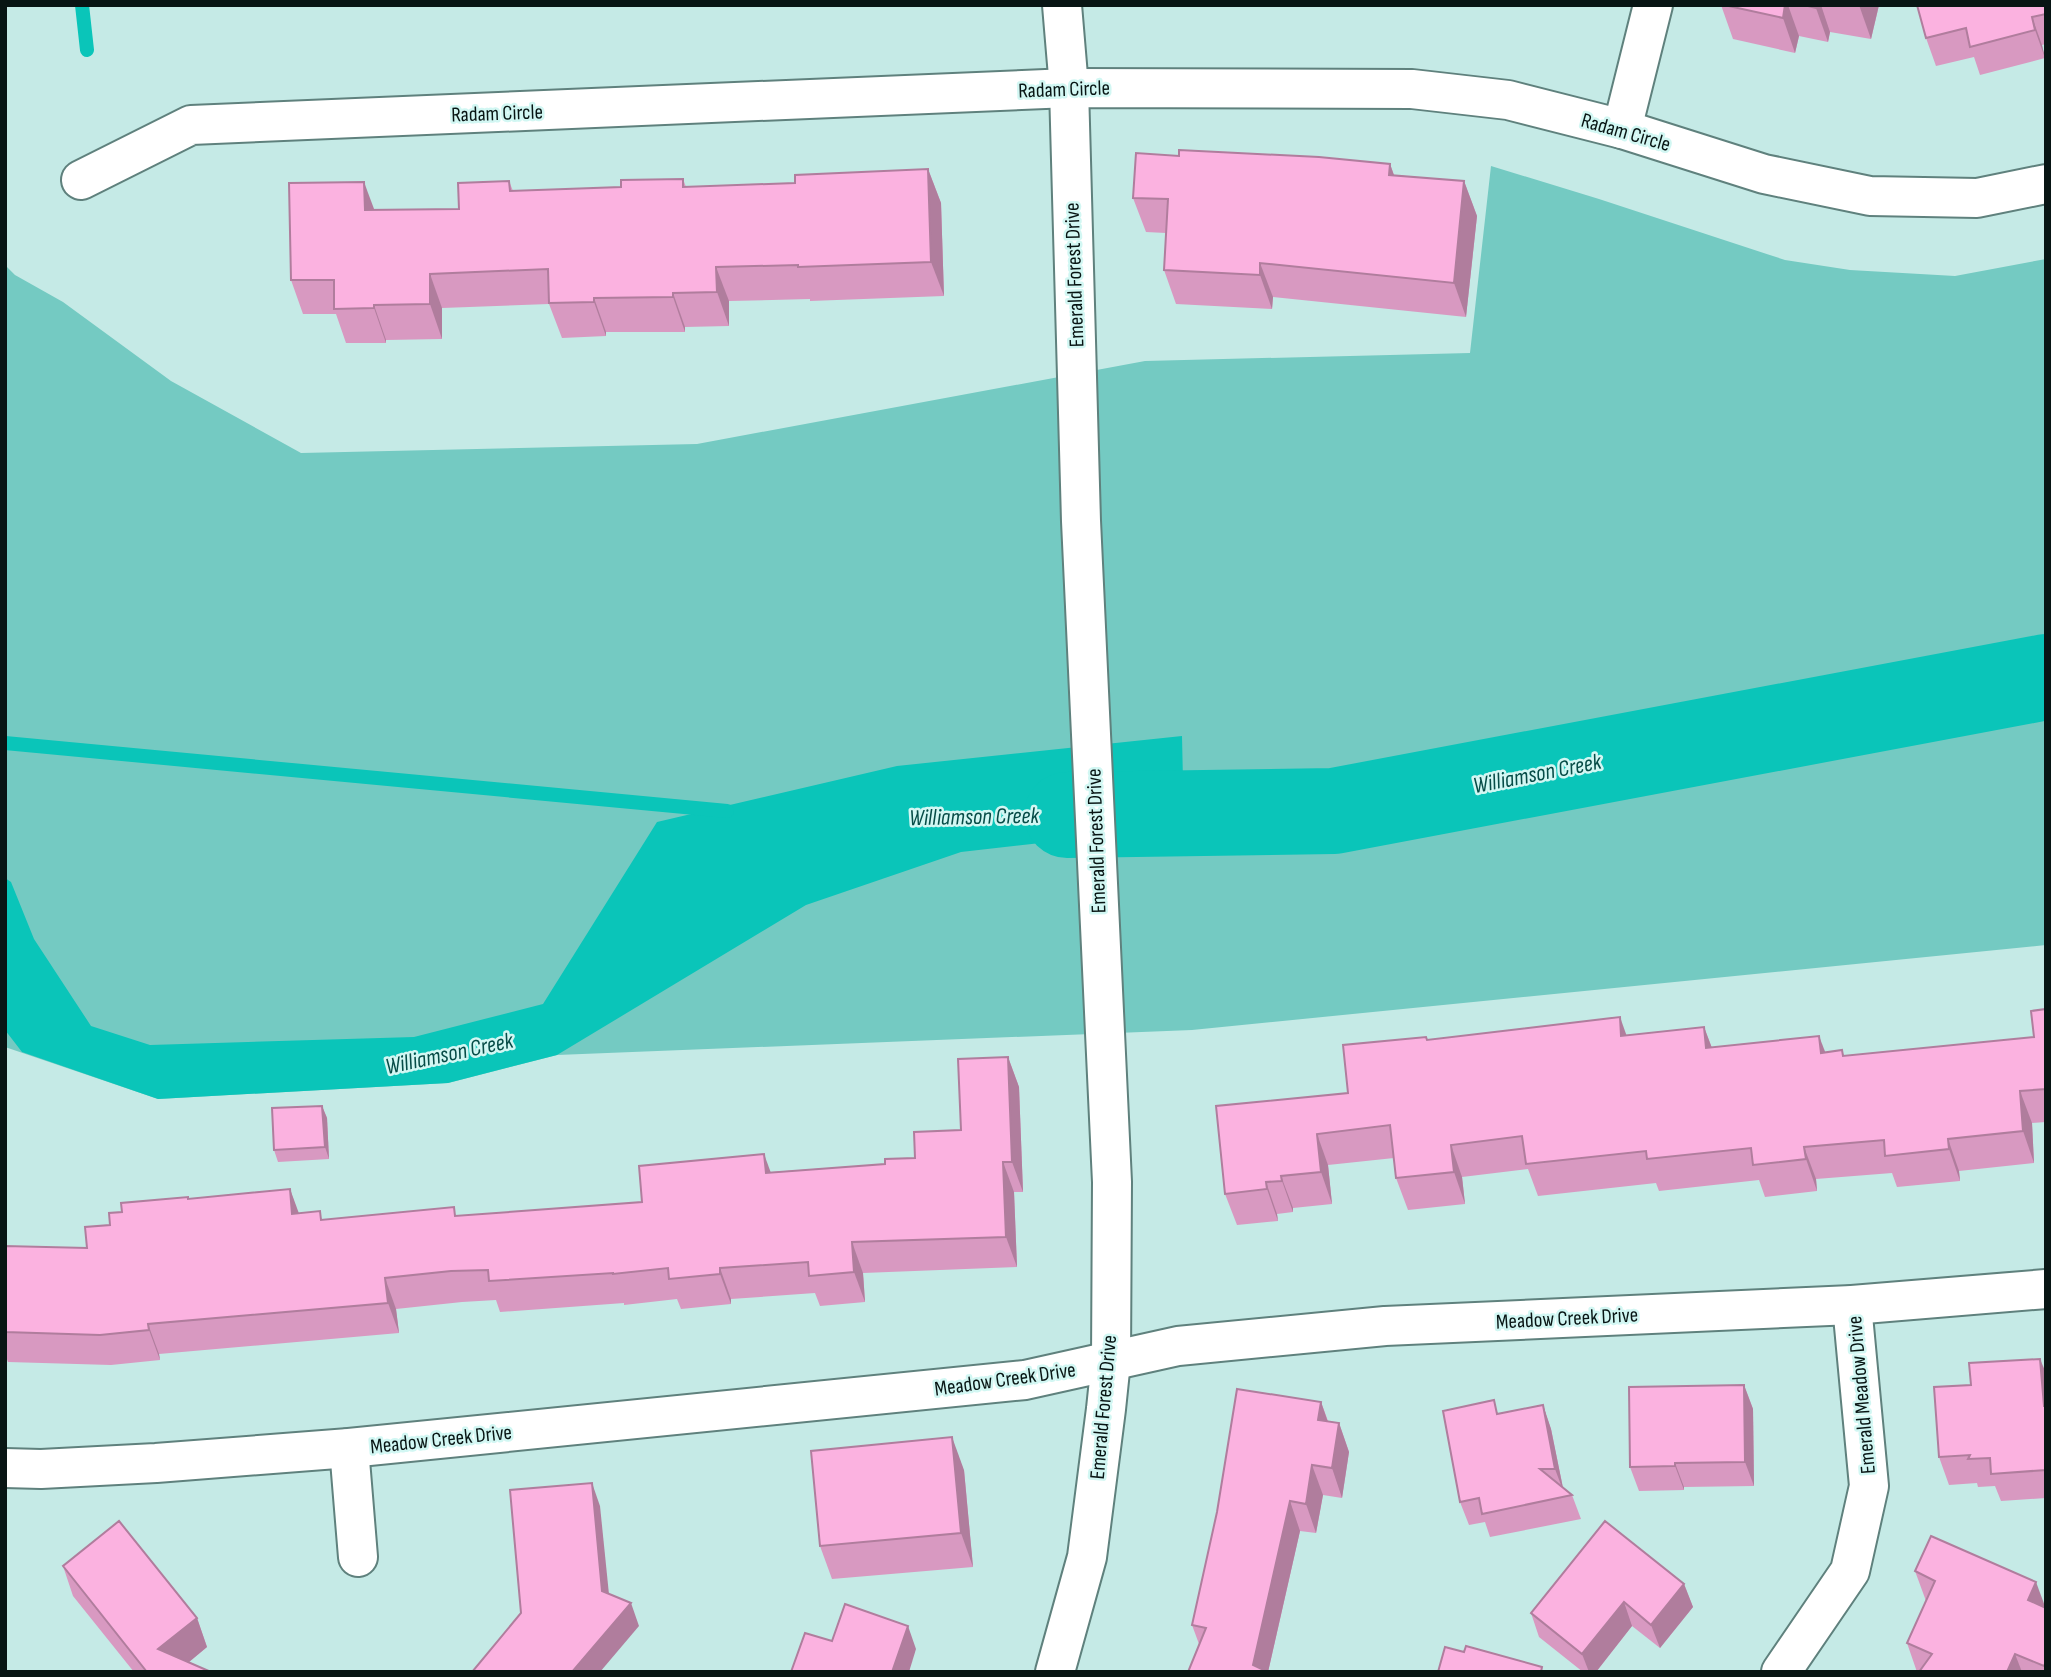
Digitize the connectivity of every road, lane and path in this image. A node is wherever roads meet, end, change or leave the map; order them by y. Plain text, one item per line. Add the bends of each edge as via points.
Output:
1 (1062, 5) edge
2 (1653, 5) edge
3 (1069, 88) junction
4 (1622, 129) junction
5 (81, 180) dead end
6 (2046, 184) edge
7 (2046, 1289) edge
8 (1852, 1305) junction
9 (1111, 1361) junction
10 (349, 1448) junction
11 (5, 1468) edge
12 (358, 1557) dead end
13 (1055, 1672) edge
14 (1782, 1672) edge

1 - 3 street, Emerald Forest Drive
2 - 4 street
3 - 4 street, Radam Circle via 1412,89 1508,100
3 - 5 street, Radam Circle via 191,125
3 - 9 street, Emerald Forest Drive via 1081,521 1112,1182
4 - 6 street, Radam Circle via 1764,174 1870,195 1977,198
7 - 8 street, Meadow Creek Drive
8 - 9 street, Meadow Creek Drive via 1385,1326 1178,1346
8 - 14 street, Emerald Meadow Drive via 1869,1486 1850,1571
9 - 10 street, Meadow Creek Drive via 1025,1380
9 - 13 street, Emerald Forest Drive via 1087,1557
10 - 11 street, Meadow Creek Drive via 156,1463
10 - 12 street

